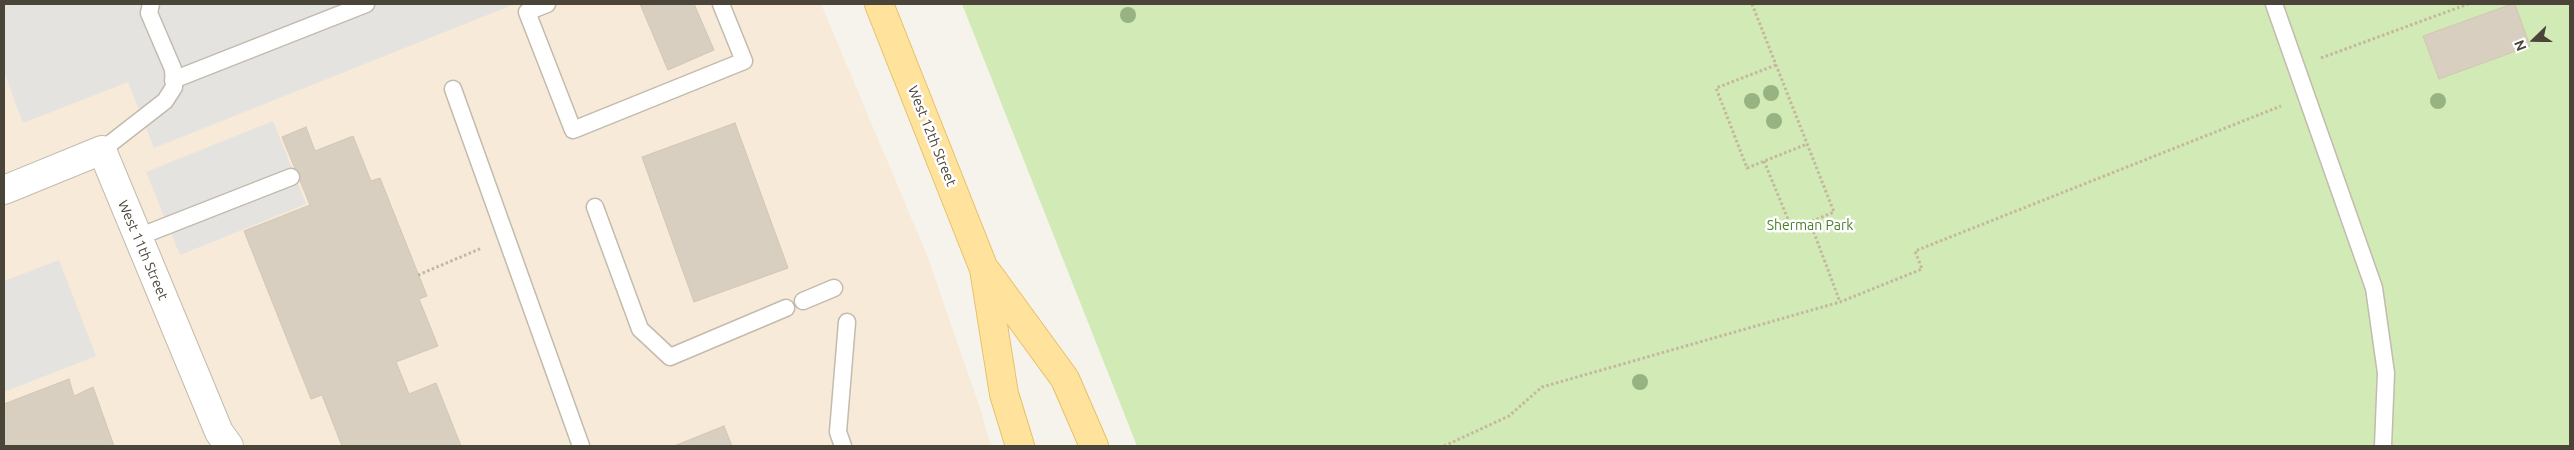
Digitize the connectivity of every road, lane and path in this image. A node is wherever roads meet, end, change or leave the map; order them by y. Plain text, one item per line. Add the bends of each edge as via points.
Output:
1 (151, 4) edge
2 (366, 4) edge
3 (547, 4) edge
4 (721, 4) edge
5 (879, 4) edge
6 (1752, 4) edge
7 (2274, 4) edge
8 (2468, 4) edge
9 (1776, 65) junction
10 (2297, 67) junction
11 (173, 80) junction
12 (453, 89) dead end
13 (2307, 96) junction
14 (1807, 144) junction
15 (102, 150) junction
16 (1764, 161) junction
17 (291, 177) dead end
18 (4, 190) edge
19 (595, 207) dead end
20 (1810, 222) junction
21 (138, 237) junction
22 (507, 237) junction
23 (984, 269) junction
24 (418, 275) dead end
25 (834, 288) dead end
26 (803, 301) dead end
27 (1840, 302) junction
28 (786, 308) dead end
29 (847, 322) dead end
30 (229, 446) edge
31 (581, 446) edge
32 (843, 446) edge
33 (1020, 446) edge
34 (1094, 446) edge
35 (1444, 446) edge
36 (2383, 446) edge

1 - 11 lane via 149,13 173,69
2 - 11 lane
3 - 4 lane via 527,12 574,130 744,61
5 - 23 main road, West 12th Street
6 - 9 path
7 - 10 lane
8 - 10 path
9 - 14 path
9 - 16 path via 1716,88 1747,168
10 - 13 lane
11 - 15 lane via 174,87 165,101
12 - 22 lane
13 - 27 path via 1915,251 1922,269
13 - 36 lane via 2374,288 2386,373
14 - 16 path
14 - 20 path via 1834,212
15 - 18 street
15 - 21 street, West 11th Street
16 - 20 path via 1792,229
17 - 21 lane
19 - 28 lane via 640,329 670,357
20 - 27 path
21 - 30 street, West 11th Street via 219,432
22 - 24 path
22 - 31 lane
23 - 33 main road, West 12th Street via 1004,394
23 - 34 main road, West 12th Street via 1065,379
25 - 26 lane
27 - 35 path via 1542,386 1509,416
29 - 32 lane via 838,432

